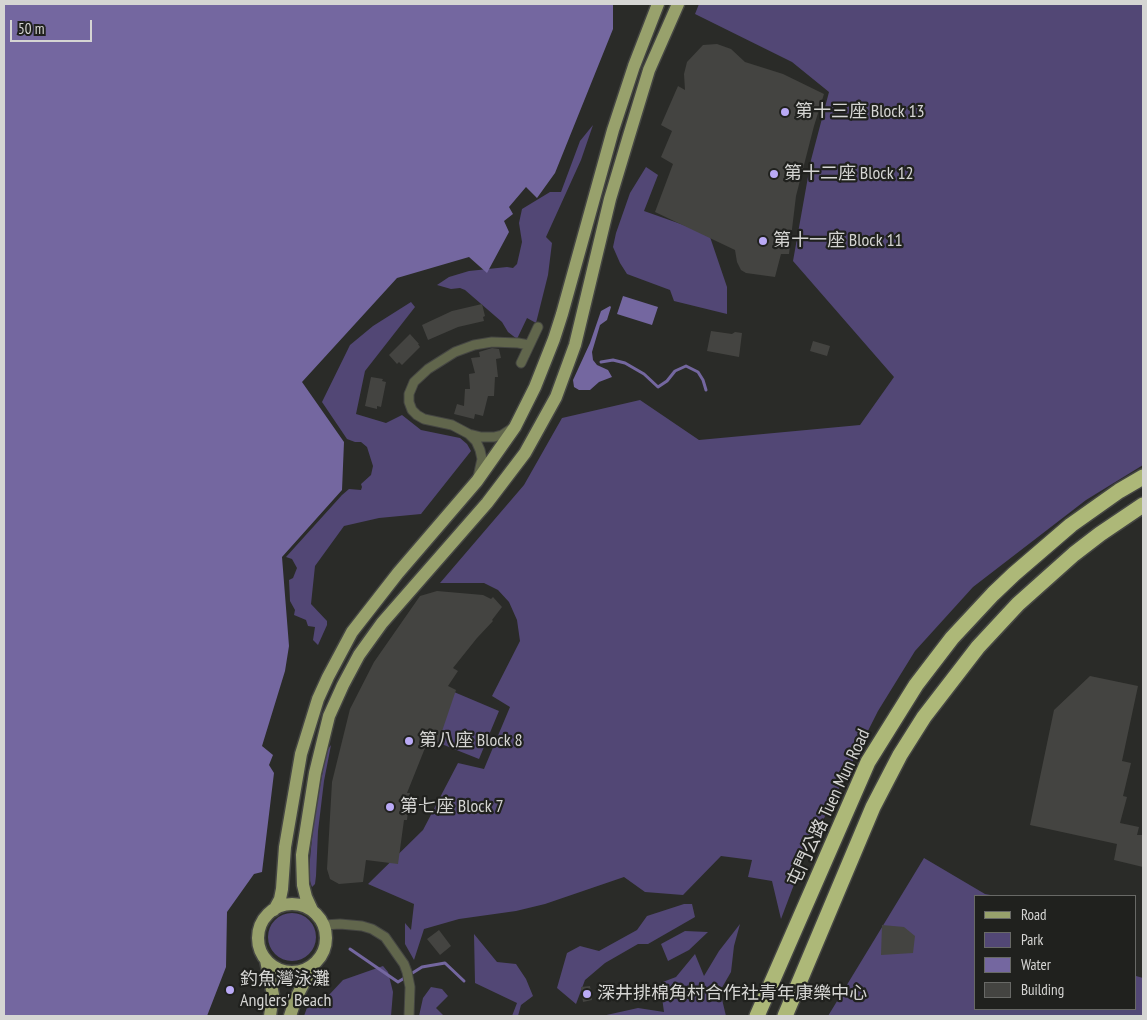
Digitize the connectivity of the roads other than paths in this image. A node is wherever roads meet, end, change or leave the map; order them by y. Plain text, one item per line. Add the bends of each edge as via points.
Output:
1 (658, 4) edge
2 (678, 4) edge
3 (538, 327) dead end
4 (529, 345) junction
5 (520, 363) dead end
6 (514, 427) junction
7 (469, 434) junction
8 (1143, 477) edge
9 (477, 481) junction
10 (1143, 504) edge
11 (274, 910) junction
12 (312, 910) junction
13 (324, 925) junction
14 (266, 960) junction
15 (313, 965) junction
16 (270, 1016) edge
17 (290, 1016) edge
18 (409, 1016) edge
19 (757, 1016) edge
20 (785, 1016) edge

1 - 6 main road via 613,130 554,339 535,387
2 - 12 main road via 649,70 610,199 575,345 556,397 525,453 487,503 382,623 360,655 329,716 314,773 302,855 303,885
3 - 4 street
4 - 5 street
4 - 7 street via 492,342 465,348 437,362 411,386 409,402 417,415 452,425
6 - 7 street via 494,437
6 - 9 main road
7 - 9 street via 476,441 482,459
8 - 19 highway, 屯門公路 Tuen Mun Road via 1071,525 1014,574 952,638 916,686 868,762
9 - 11 main road via 367,612 352,632 328,677 312,715 301,754 285,847 282,889
10 - 20 highway via 1028,594 978,648 924,717 873,807
11 - 12 main road via 293,904
11 - 14 main road via 260,926 258,936
12 - 13 main road
13 - 15 main road via 324,951
13 - 18 street via 350,924 372,928 384,937 404,964 409,981
14 - 15 main road via 277,969 290,972
14 - 16 main road via 273,995
15 - 17 main road

